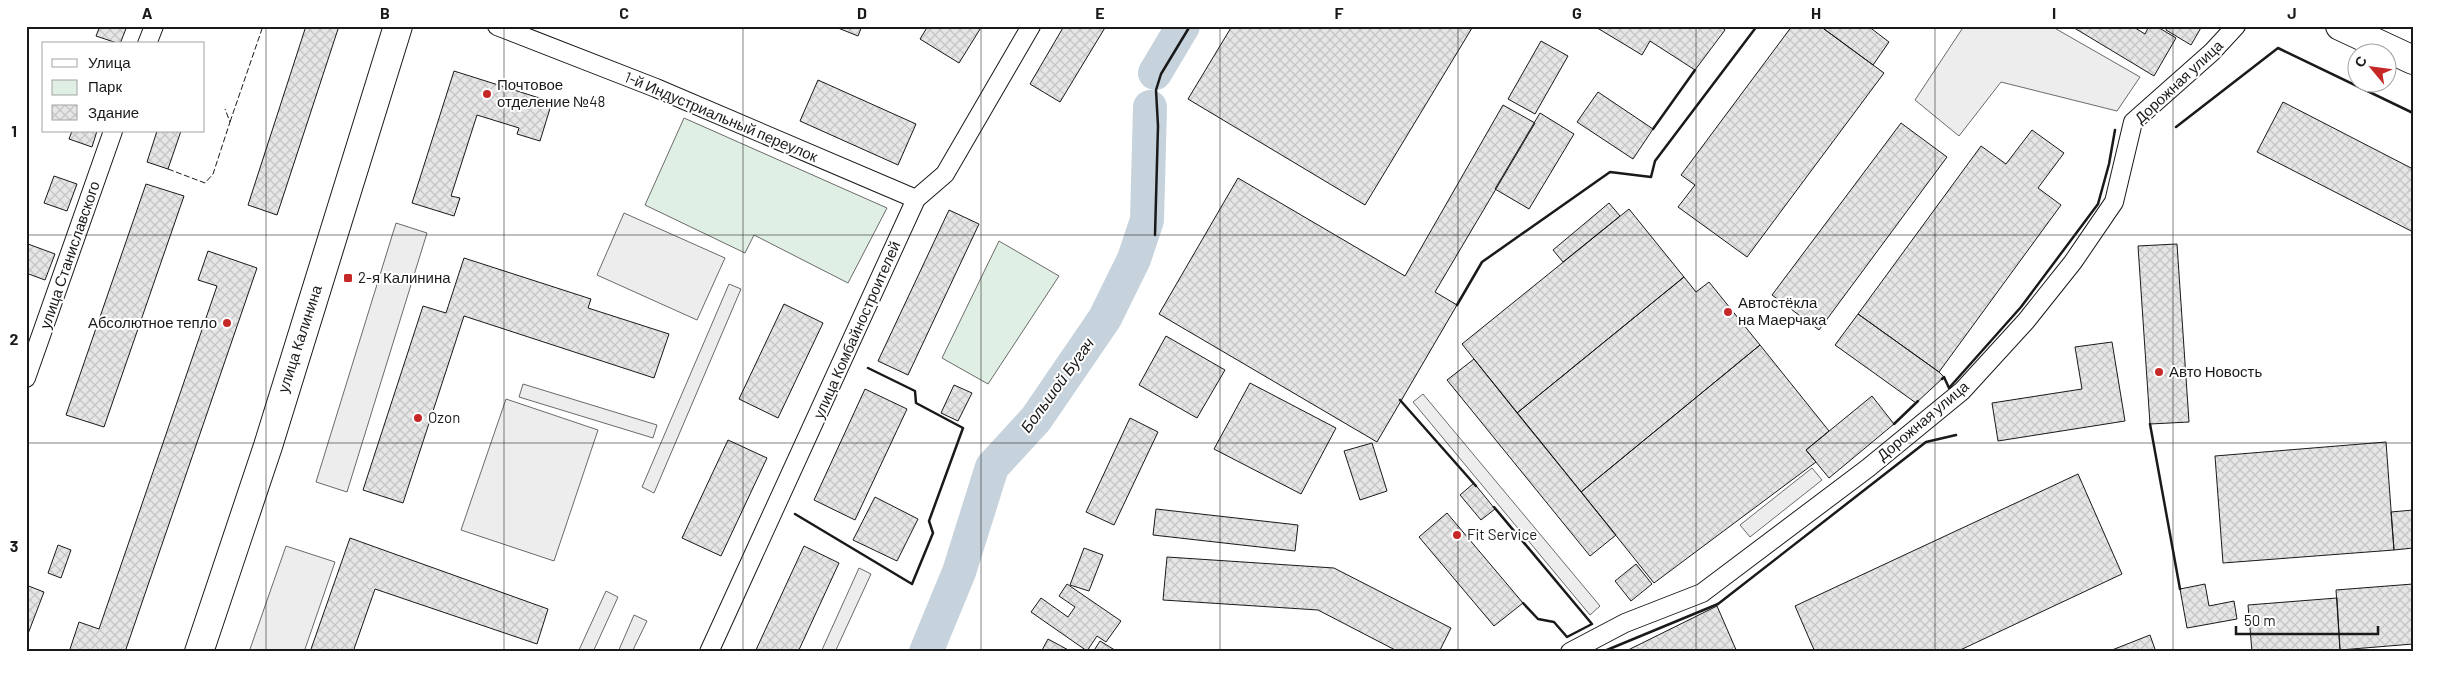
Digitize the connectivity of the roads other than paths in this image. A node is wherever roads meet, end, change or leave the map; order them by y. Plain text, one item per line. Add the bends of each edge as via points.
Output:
1 (154, 26) edge
2 (398, 26) edge
3 (497, 26) edge
4 (1031, 26) edge
5 (2236, 26) edge
6 (2340, 26) edge
7 (148, 42) edge
8 (2413, 60) edge
9 (114, 132) edge
10 (916, 199) junction
11 (26, 378) edge
12 (199, 652) edge
13 (710, 652) edge
14 (1570, 652) edge

1 - 7 street
2 - 12 main road, улица Калинина via 268,446
3 - 10 street, 1-й Индустриальный переулок via 656,88
4 - 10 street, улица Комбайностроителей via 945,174
5 - 14 street, Дорожная улица via 2212,52 2133,122 2114,202 2056,284 1962,391 1868,468 1702,593 1625,623
6 - 8 main road
9 - 11 street, улица Станиславского
10 - 13 street, улица Комбайностроителей

